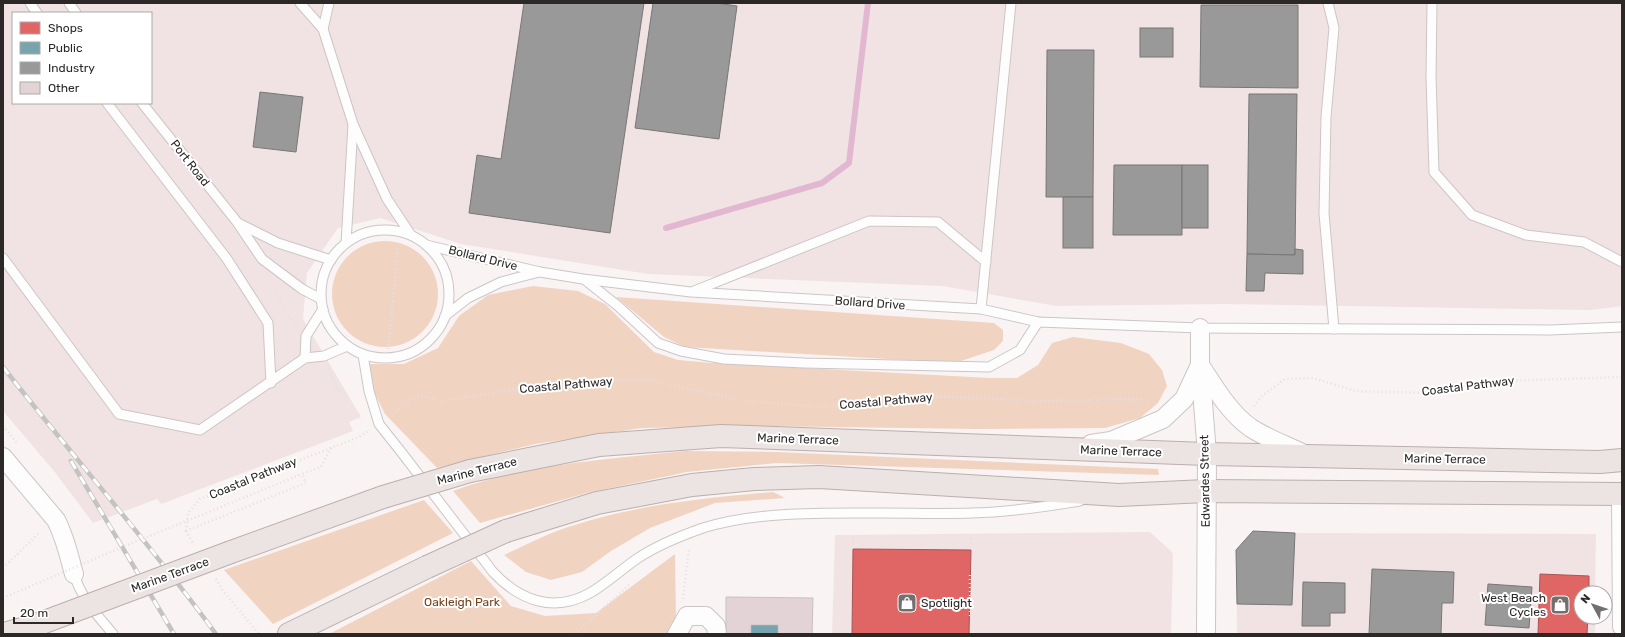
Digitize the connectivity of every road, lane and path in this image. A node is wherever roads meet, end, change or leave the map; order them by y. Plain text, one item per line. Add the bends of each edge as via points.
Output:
1 (30, 3) edge
2 (69, 3) edge
3 (300, 3) edge
4 (329, 3) edge
5 (1011, 3) edge
6 (1328, 3) edge
7 (1432, 3) edge
8 (36, 12) edge
9 (75, 12) edge
10 (323, 29) junction
11 (108, 104) edge
12 (143, 104) edge
13 (354, 124) junction
14 (237, 222) junction
15 (411, 235) junction
16 (346, 244) junction
17 (426, 244) junction
18 (398, 246) dead end
19 (3, 258) edge
20 (331, 260) junction
21 (986, 262) junction
22 (1622, 262) edge
23 (540, 272) junction
24 (583, 279) junction
25 (691, 292) junction
26 (321, 299) junction
27 (323, 309) junction
28 (981, 310) junction
29 (446, 316) junction
30 (1038, 322) junction
31 (1622, 327) edge
32 (1200, 328) junction
33 (1334, 329) junction
34 (347, 346) junction
35 (388, 349) dead end
36 (363, 355) junction
37 (305, 358) junction
38 (1200, 365) junction
39 (1622, 377) edge
40 (271, 383) junction
41 (1164, 419) junction
42 (1243, 421) junction
43 (379, 424) junction
44 (332, 447) junction
45 (1060, 449) junction
46 (1207, 454) junction
47 (3, 457) edge
48 (1311, 457) junction
49 (1622, 460) edge
50 (302, 474) junction
51 (1206, 491) junction
52 (1622, 494) edge
53 (1119, 495) junction
54 (43, 530) dead end
55 (186, 531) junction
56 (690, 533) junction
57 (854, 536) dead end
58 (971, 537) dead end
59 (853, 543) dead end
60 (971, 544) dead end
61 (198, 551) dead end
62 (3, 568) edge
63 (970, 573) dead end
64 (74, 574) joint
65 (215, 578) dead end
66 (632, 583) dead end
67 (3, 598) edge
68 (683, 602) dead end
69 (970, 616) dead end
70 (1622, 627) edge
71 (4, 634) edge
72 (113, 634) edge
73 (259, 634) edge
74 (289, 634) edge
75 (574, 634) edge
76 (677, 634) edge
77 (717, 634) edge
78 (1206, 634) edge

1 - 8 lane
2 - 9 lane
3 - 10 lane
4 - 10 lane
5 - 21 lane
6 - 33 lane via 1334,28 1326,117 1324,213
7 - 22 lane via 1434,172 1472,215 1526,235 1584,242
10 - 13 lane
11 - 40 lane via 227,259 268,323
12 - 14 lane, Port Road
13 - 15 lane via 387,199
13 - 16 lane
14 - 20 lane, Port Road via 278,243
14 - 26 lane, Port Road via 262,259 302,289
15 - 16 lane via 394,230 376,231 360,235
15 - 17 lane
16 - 20 lane
17 - 23 lane, Bollard Drive
17 - 29 lane via 438,258 446,274 449,296
18 - 35 path
19 - 40 lane via 119,414 200,430
20 - 26 lane via 323,279
21 - 25 lane via 938,222 868,221
21 - 28 lane
23 - 24 lane, Bollard Drive
23 - 29 lane, Bollard Drive via 501,282 468,298
24 - 25 lane, Bollard Drive
24 - 30 lane via 618,306 658,343 682,351 724,359 989,367 1020,350
25 - 28 lane, Bollard Drive
26 - 27 lane
27 - 34 lane via 332,330
27 - 37 lane via 306,336
28 - 30 lane, Bollard Drive
29 - 36 lane via 436,334 421,347 403,356 383,358
30 - 32 lane, Bollard Drive
31 - 33 lane, Bollard Drive via 1550,330
32 - 33 lane, Bollard Drive
32 - 38 street, Edwardes Street
34 - 36 lane
34 - 37 lane via 324,356
36 - 43 lane via 369,391
37 - 40 lane
38 - 41 street via 1184,399
38 - 42 street via 1221,396
38 - 46 street, Edwardes Street
39 - 42 path, Coastal Pathway via 1500,381 1427,393 1355,391 1313,378 1285,379 1262,396
41 - 43 path, Coastal Pathway via 1143,399 1043,401 920,396 820,407 744,401 647,379 541,384 442,401 418,395
41 - 45 street via 1110,441
42 - 48 street via 1249,427
43 - 44 path, Coastal Pathway via 359,437
43 - 56 lane via 493,572 514,591 533,600 552,603 580,598 650,552
44 - 50 path via 321,467
44 - 55 path, Coastal Pathway via 200,500 188,514
45 - 46 highway, Marine Terrace
45 - 71 highway, Marine Terrace, bridge via 721,436 599,445 470,471 383,497 39,624
46 - 48 highway, Marine Terrace
46 - 51 street, Edwardes Street
47 - 64 street via 56,520 67,545
48 - 49 highway, Marine Terrace via 1600,462
50 - 55 path, Coastal Pathway via 306,484
50 - 67 path, Coastal Pathway, bridge
51 - 52 highway
51 - 53 highway
51 - 78 street, Edwardes Street
52 - 70 street
53 - 56 lane via 1053,506 972,513 792,515 738,520
53 - 74 highway, bridge via 819,477 754,479 692,485 597,503 506,531
54 - 62 path
55 - 61 path
56 - 68 path
57 - 59 path
58 - 60 path
63 - 69 path
64 - 72 lane via 84,597
65 - 73 path
66 - 75 path
76 - 77 street via 687,616 706,616 716,626

